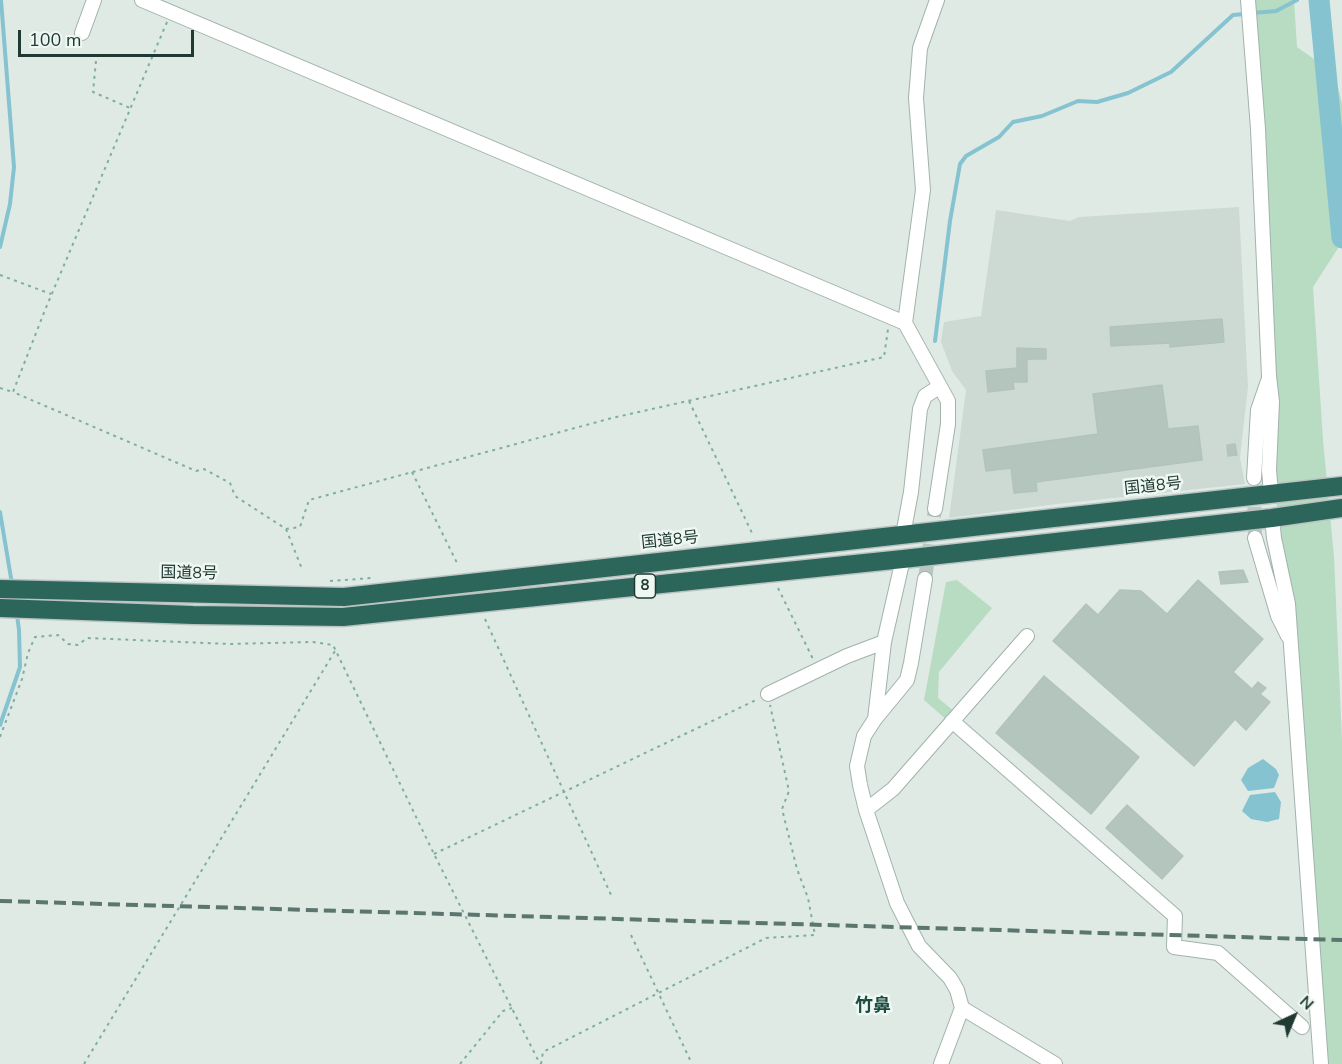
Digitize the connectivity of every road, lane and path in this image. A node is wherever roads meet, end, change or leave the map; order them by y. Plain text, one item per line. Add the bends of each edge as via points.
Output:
1 (94, 0) edge
2 (142, 0) edge
3 (1248, 0) edge
4 (935, 1) edge
5 (171, 13) junction
6 (82, 33) dead end
7 (96, 61) dead end
8 (130, 108) junction
9 (0, 275) edge
10 (51, 294) junction
11 (890, 317) junction
12 (905, 322) junction
13 (1269, 376) junction
14 (939, 387) junction
15 (0, 388) edge
16 (13, 392) junction
17 (689, 401) junction
18 (412, 472) junction
19 (1254, 478) tunnel mouth
20 (1342, 486) edge
21 (1279, 493) junction
22 (1342, 508) edge
23 (935, 509) tunnel mouth
24 (1280, 516) junction
25 (286, 529) junction
26 (752, 533) dead end
27 (903, 535) junction
28 (1255, 538) tunnel mouth
29 (903, 559) junction
30 (457, 563) dead end
31 (302, 570) dead end
32 (372, 578) dead end
33 (925, 579) tunnel mouth
34 (328, 581) dead end
35 (778, 588) dead end
36 (0, 589) edge
37 (0, 608) edge
38 (485, 619) dead end
39 (1027, 636) dead end
40 (884, 642) junction
41 (1291, 643) junction
42 (336, 650) junction
43 (819, 670) junction
44 (768, 694) junction
45 (875, 719) junction
46 (952, 722) junction
47 (0, 737) edge
48 (564, 792) junction
49 (867, 810) junction
50 (434, 854) junction
51 (612, 897) dead end
52 (631, 935) dead end
53 (659, 993) junction
54 (512, 1008) junction
55 (962, 1008) junction
56 (1302, 1027) dead end
57 (84, 1064) edge
58 (460, 1064) edge
59 (540, 1064) edge
60 (692, 1064) edge
61 (941, 1064) edge
62 (1055, 1064) edge
63 (1321, 1064) edge

1 - 6 street
2 - 5 street
3 - 13 street
4 - 12 street via 920,48 916,98 923,190
5 - 8 path
5 - 11 street
7 - 8 path via 93,92
8 - 10 path
9 - 10 path
10 - 16 path
11 - 12 street
11 - 17 path via 884,357
12 - 14 street
13 - 19 street via 1258,410
13 - 21 street via 1269,470
14 - 23 street via 948,401 948,424
14 - 27 street via 925,396 920,409
15 - 16 path
16 - 25 path via 195,471 204,469 230,483 235,496
17 - 18 path
17 - 26 path
18 - 25 path via 309,500 300,527
18 - 30 path
20 - 21 highway, 国道8号 / 8
21 - 27 highway, 国道8号 / 8
22 - 24 highway, 8
24 - 29 highway, 8
24 - 41 street via 1274,538 1288,604
25 - 31 path
27 - 36 highway, 国道8号 / 8 via 344,597
28 - 41 street via 1278,616
29 - 37 highway, 8 via 343,617
29 - 40 street
32 - 34 path
33 - 45 street via 907,680
35 - 43 path
38 - 48 path
39 - 46 street
40 - 43 street
40 - 45 street
41 - 63 street
42 - 47 path via 333,645 313,642 229,644 87,638 78,645 68,644 58,635 35,637
42 - 50 path
42 - 57 path
43 - 44 street
44 - 48 path
44 - 53 path via 789,791 782,809 815,935 766,938
45 - 49 street via 864,736 857,766
46 - 49 street via 894,789
46 - 56 street via 1175,916 1174,947 1218,953
48 - 50 path
48 - 51 path
49 - 55 street via 897,903 919,946 950,978
50 - 54 path
52 - 53 path
53 - 59 path via 543,1052
53 - 60 path
54 - 58 path via 503,1011
54 - 59 path
55 - 61 street
55 - 62 street

